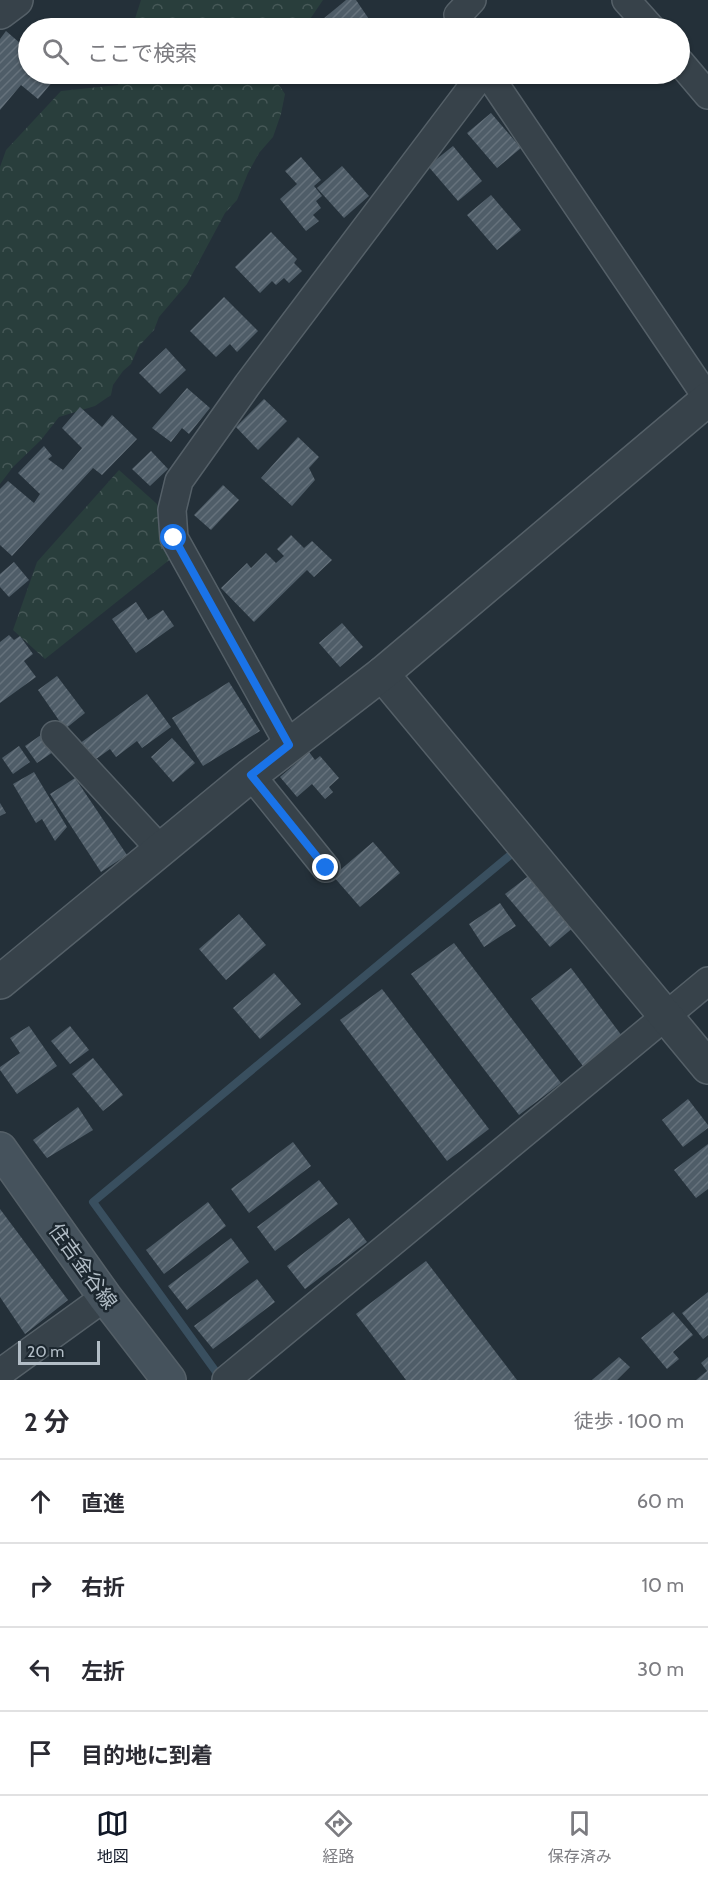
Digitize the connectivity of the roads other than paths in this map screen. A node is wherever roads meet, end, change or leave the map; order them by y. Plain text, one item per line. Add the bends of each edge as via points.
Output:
1 (16, 0) edge
2 (472, 0) edge
3 (626, 0) edge
4 (0, 12) edge
5 (459, 18) edge
6 (642, 18) edge
7 (690, 74) edge
8 (474, 84) edge
9 (495, 84) edge
10 (708, 95) edge
11 (708, 399) edge
12 (382, 674) junction
13 (55, 735) dead end
14 (289, 745) junction
15 (251, 775) junction
16 (161, 850) junction
17 (326, 868) dead end
18 (708, 981) edge
19 (0, 982) edge
20 (666, 1016) junction
21 (708, 1067) edge
22 (0, 1149) edge
23 (105, 1297) junction
24 (0, 1373) edge
25 (229, 1377) edge
26 (169, 1380) edge

1 - 4 street
2 - 5 street
3 - 6 street
7 - 10 street
8 - 14 street via 179,481 172,510 174,538
9 - 11 street
11 - 12 street
12 - 14 street
12 - 20 street
13 - 16 street
14 - 15 street
15 - 16 street
15 - 17 street
16 - 19 street
18 - 20 street
20 - 21 street
20 - 25 street
22 - 23 main road, 住吉金谷線
23 - 24 street
23 - 26 main road, 住吉金谷線

